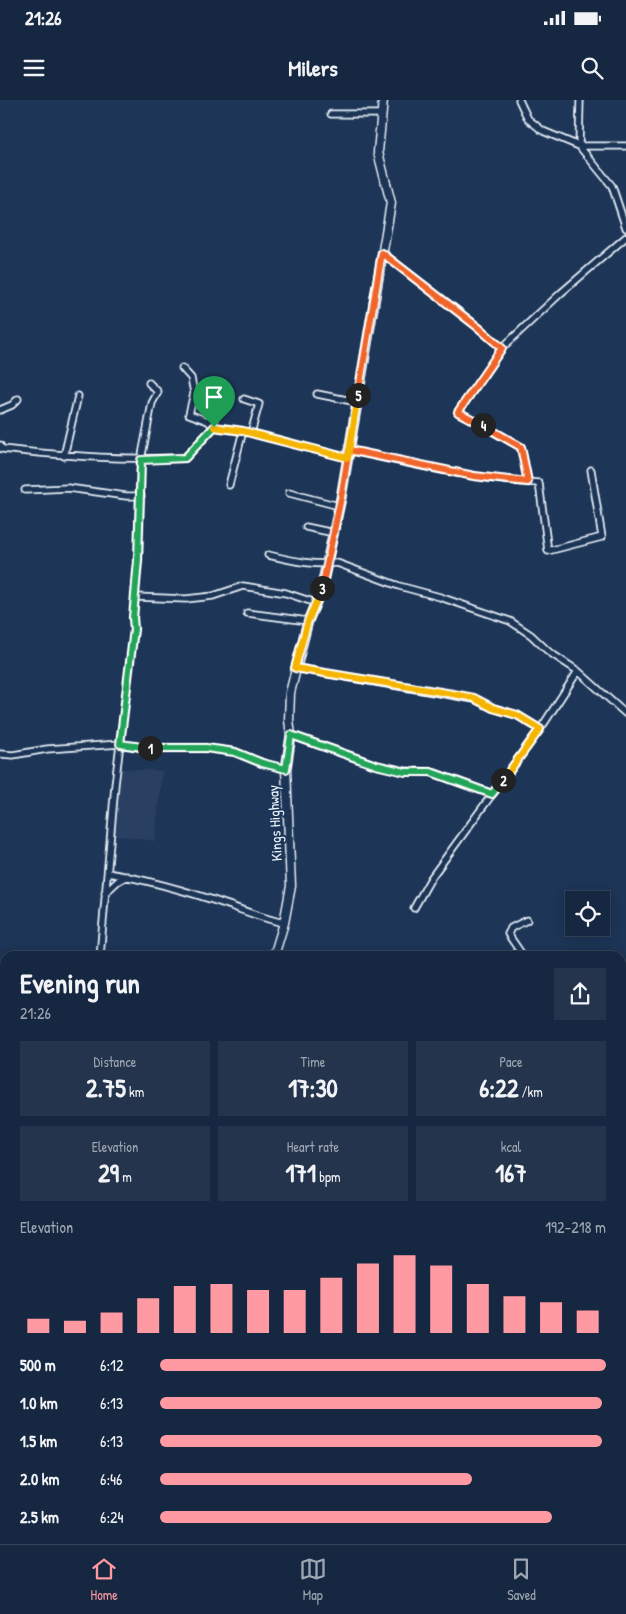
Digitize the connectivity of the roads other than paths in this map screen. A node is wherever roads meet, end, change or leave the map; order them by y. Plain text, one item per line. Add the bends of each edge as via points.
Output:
1 (383, 100) edge
2 (519, 100) edge
3 (580, 100) edge
4 (331, 114) dead end
5 (382, 114) junction
6 (579, 146) junction
7 (626, 146) edge
8 (626, 228) edge
9 (626, 237) edge
10 (382, 253) junction
11 (502, 348) junction
12 (182, 368) dead end
13 (149, 383) dead end
14 (317, 394) dead end
15 (78, 396) dead end
16 (18, 399) dead end
17 (244, 399) dead end
18 (214, 402) dead end
19 (357, 402) junction
20 (0, 410) edge
21 (214, 427) junction
22 (243, 431) junction
23 (251, 433) junction
24 (0, 445) edge
25 (348, 454) junction
26 (64, 456) junction
27 (141, 460) junction
28 (591, 470) dead end
29 (528, 482) junction
30 (229, 485) dead end
31 (25, 490) dead end
32 (289, 493) dead end
33 (141, 496) junction
34 (339, 506) junction
35 (306, 527) dead end
36 (334, 532) junction
37 (268, 555) dead end
38 (327, 564) junction
39 (136, 597) junction
40 (316, 603) junction
41 (247, 613) dead end
42 (308, 621) junction
43 (295, 668) junction
44 (578, 671) junction
45 (626, 714) edge
46 (540, 729) junction
47 (291, 735) junction
48 (120, 744) junction
49 (0, 754) edge
50 (286, 769) junction
51 (492, 794) junction
52 (108, 873) junction
53 (127, 876) junction
54 (105, 893) junction
55 (414, 908) dead end
56 (527, 920) dead end
57 (284, 923) junction
58 (100, 951) edge
59 (276, 951) edge
60 (520, 951) edge

1 - 5 street, Kings Highway
2 - 6 street via 528,119 543,131
3 - 6 street
4 - 5 street
5 - 10 street, Kings Highway via 378,152 391,203
6 - 7 street
6 - 8 street via 612,186
9 - 11 street
10 - 11 street
10 - 19 street, Kings Highway
11 - 29 street via 458,412 521,447
12 - 21 street via 191,378 194,393 189,414 208,421
13 - 27 street via 158,392 152,403
14 - 19 street
15 - 26 street
16 - 20 street via 12,406
17 - 23 street via 259,404
18 - 21 street
19 - 25 street, Kings Highway
21 - 22 street
21 - 27 street via 185,458
22 - 23 street
22 - 30 street
23 - 25 street
24 - 26 street via 2,449
25 - 29 street
25 - 34 street, Kings Highway
26 - 27 street
27 - 33 street
28 - 29 street via 602,537 548,551 539,482
31 - 33 street via 68,488
32 - 34 street
33 - 39 street
34 - 36 street, Kings Highway
35 - 36 street
36 - 38 street, Kings Highway
37 - 38 street
38 - 40 street, Kings Highway
38 - 44 street via 337,563 510,621
39 - 40 street via 186,599 213,596 243,586 286,593
39 - 48 street
40 - 42 street, Kings Highway
41 - 42 street
42 - 43 street, Kings Highway
43 - 46 street via 474,698 517,715
43 - 47 street, Kings Highway via 290,693
44 - 45 street
44 - 46 street
46 - 51 street
47 - 50 street, Kings Highway
47 - 51 street via 376,765 405,772 431,772
48 - 49 street
48 - 50 street via 235,752
48 - 52 street
50 - 57 street, Kings Highway via 291,886
51 - 55 street via 431,878
52 - 53 street
52 - 54 street
53 - 54 street
53 - 57 street
54 - 58 street
56 - 60 street via 511,928 508,934
57 - 59 street, Kings Highway

